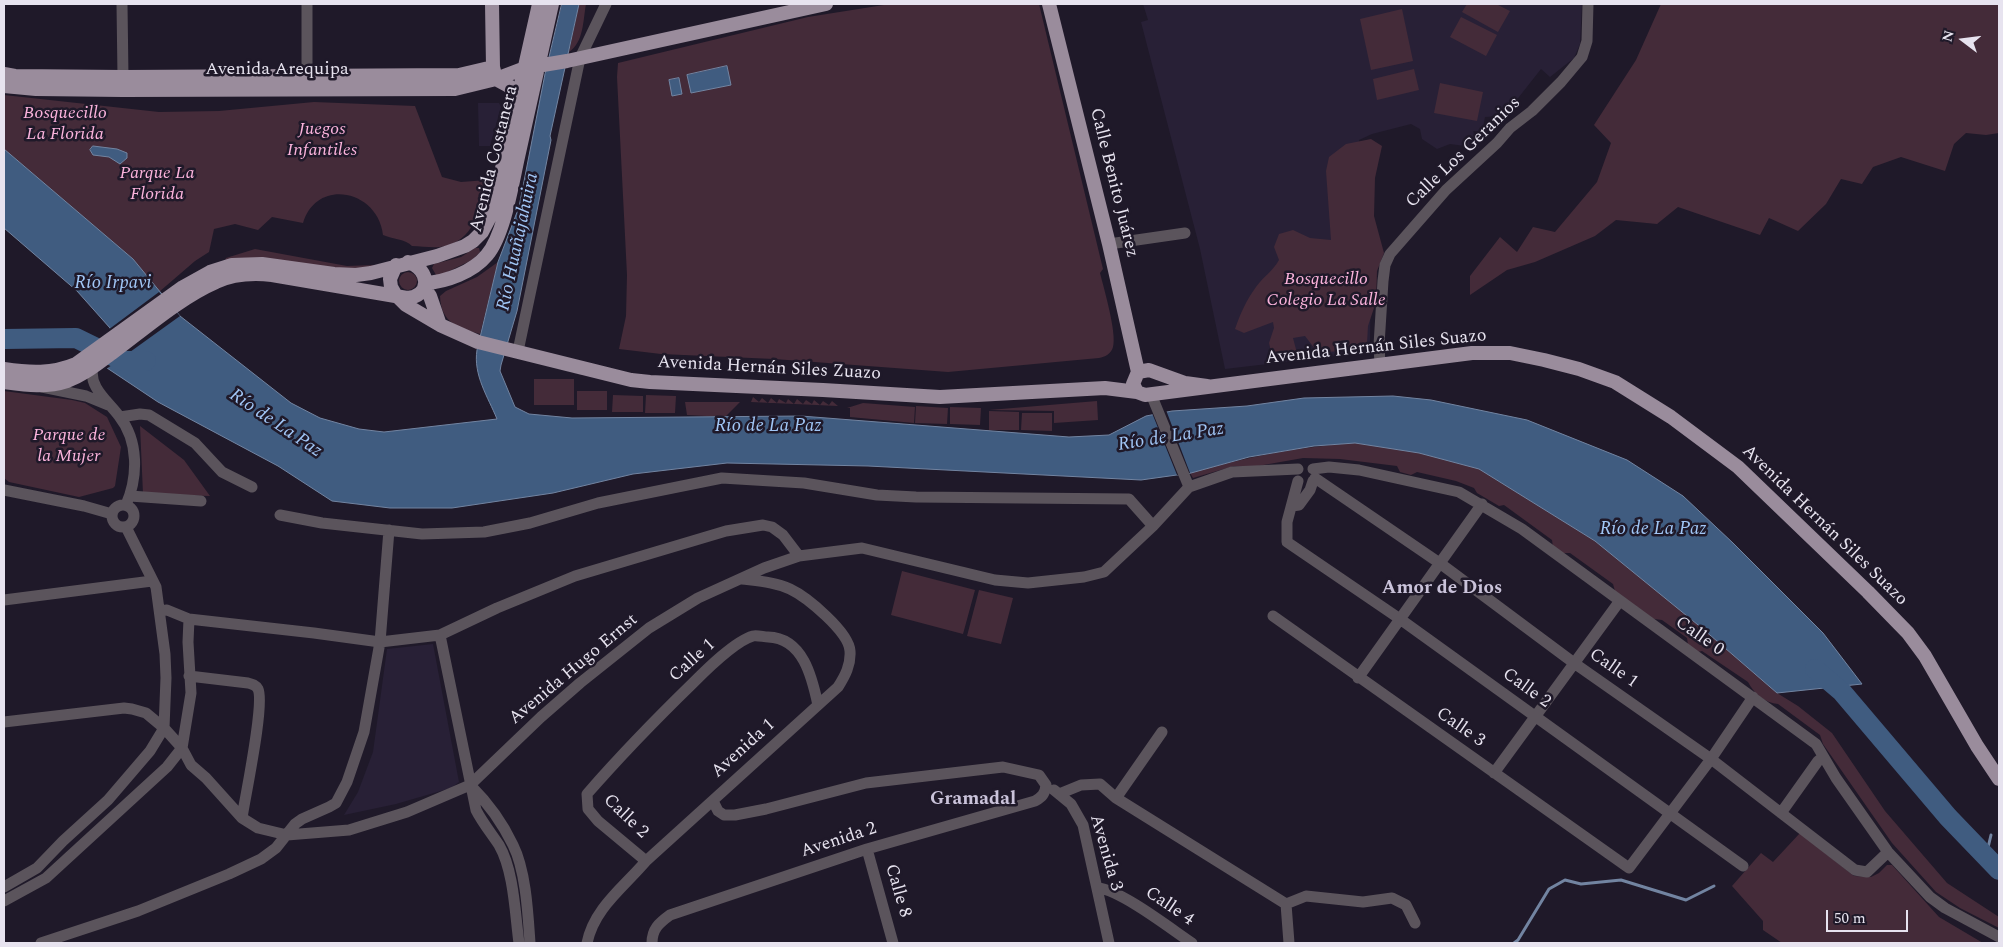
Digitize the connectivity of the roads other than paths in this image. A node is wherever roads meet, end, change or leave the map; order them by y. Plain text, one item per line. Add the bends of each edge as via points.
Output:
1 (122, 4) edge
2 (307, 4) edge
3 (492, 4) edge
4 (539, 4) edge
5 (552, 4) edge
6 (606, 4) edge
7 (826, 4) edge
8 (1049, 4) edge
9 (1588, 4) edge
10 (573, 60) junction
11 (537, 67) junction
12 (494, 73) junction
13 (4, 74) edge
14 (308, 82) junction
15 (123, 83) junction
16 (4, 86) edge
17 (518, 98) junction
18 (1185, 233) dead end
19 (1109, 244) junction
20 (402, 264) junction
21 (425, 285) junction
22 (398, 297) junction
23 (169, 304) junction
24 (440, 325) junction
25 (512, 350) junction
26 (1380, 364) junction
27 (86, 367) junction
28 (4, 369) edge
29 (1152, 372) junction
30 (1136, 374) junction
31 (4, 382) edge
32 (40, 386) junction
33 (1207, 386) junction
34 (1105, 388) junction
35 (1148, 397) junction
36 (112, 407) junction
37 (120, 417) junction
38 (1297, 476) junction
39 (1314, 476) junction
40 (252, 487) dead end
41 (1189, 487) junction
42 (4, 490) edge
43 (128, 500) junction
44 (201, 501) dead end
45 (1482, 504) junction
46 (1292, 506) junction
47 (112, 514) junction
48 (280, 515) dead end
49 (1153, 526) junction
50 (126, 527) junction
51 (389, 530) junction
52 (799, 556) junction
53 (1441, 564) junction
54 (742, 578) junction
55 (152, 581) junction
56 (4, 600) edge
57 (1619, 602) junction
58 (168, 611) junction
59 (1273, 616) dead end
60 (189, 619) junction
61 (1400, 620) junction
62 (440, 635) junction
63 (380, 642) junction
64 (1574, 663) junction
65 (190, 676) junction
66 (1358, 678) junction
67 (1753, 697) junction
68 (818, 705) junction
69 (1534, 717) junction
70 (4, 722) edge
71 (164, 728) junction
72 (1162, 732) dead end
73 (182, 748) junction
74 (1823, 757) junction
75 (1710, 759) junction
76 (1494, 773) junction
77 (1999, 779) edge
78 (470, 785) junction
79 (1046, 785) junction
80 (587, 794) joint
81 (1059, 794) junction
82 (1116, 798) junction
83 (713, 801) junction
84 (1781, 813) junction
85 (1669, 814) junction
86 (242, 818) junction
87 (287, 835) junction
88 (867, 849) junction
89 (1888, 852) junction
90 (646, 861) junction
91 (1743, 866) dead end
92 (37, 868) junction
93 (46, 878) junction
94 (4, 887) edge
95 (1098, 888) junction
96 (4, 900) edge
97 (1286, 904) junction
98 (1415, 923) dead end
99 (1999, 937) edge
100 (41, 943) edge
101 (519, 943) edge
102 (530, 943) edge
103 (587, 943) edge
104 (652, 943) edge
105 (893, 943) edge
106 (1109, 943) edge
107 (1192, 943) edge
108 (1289, 943) edge

1 - 15 street
2 - 14 street
3 - 12 main road
4 - 11 main road, Avenida Costanera
5 - 11 main road, Avenida Costanera
6 - 10 street
7 - 10 main road
8 - 19 main road, Calle Benito Juárez
9 - 26 street, Calle Los Geranios via 1587,41 1582,57 1532,111 1446,190 1390,254 1383,281
10 - 11 main road, Avenida Arequipa
10 - 25 street
11 - 12 main road, Avenida Arequipa
11 - 17 main road, Avenida Costanera
11 - 21 main road, Avenida Costanera via 506,208 494,244 488,255 465,271
12 - 14 main road, Avenida Arequipa via 454,88
12 - 17 main road
13 - 15 main road, Avenida Arequipa
14 - 15 main road, Avenida Arequipa
15 - 16 main road, Avenida Arequipa via 36,89
17 - 20 main road, Avenida Costanera via 494,206 482,232 453,252
18 - 19 street
19 - 30 main road, Calle Benito Juárez
20 - 21 main road via 420,268 425,276
20 - 22 main road via 391,275 390,283
20 - 23 main road, Avenida Costanera via 356,275 262,264 232,265 200,276
21 - 22 main road via 419,294 411,298
21 - 24 main road
22 - 23 main road via 261,274 238,275 215,282
22 - 24 main road, Avenida Hernán Siles Zuazo
23 - 27 main road
24 - 25 main road, Avenida Hernán Siles Zuazo via 478,342
25 - 34 main road, Avenida Hernán Siles Zuazo via 650,382 940,397
26 - 33 main road, Avenida Hernán Siles Suazo
26 - 77 main road, Avenida Hernán Siles Suazo via 1472,353 1510,353 1580,369 1615,382 1644,398 1758,485 1908,633
27 - 28 main road via 38,373
27 - 32 main road via 68,380
27 - 36 street via 94,385
29 - 30 main road via 1146,370
29 - 33 main road, Avenida Hernán Siles Suazo via 1185,383
29 - 35 main road via 1158,384
30 - 34 main road, Avenida Hernán Siles Zuazo
30 - 35 main road via 1133,384
31 - 32 main road
32 - 36 street via 86,396
33 - 35 main road, Avenida Hernán Siles Suazo
34 - 35 main road, Avenida Hernán Siles Zuazo
35 - 41 street
36 - 37 street
37 - 40 street via 150,415 195,443 222,472
37 - 43 street via 134,454 135,473
38 - 39 street via 1306,485
38 - 39 street via 1307,465
38 - 41 street via 1283,469 1232,472
38 - 46 street
39 - 45 street, Calle 0 via 1329,467 1404,479 1459,492
39 - 46 street via 1310,490 1299,505
39 - 53 street, Calle 1
41 - 49 street, Avenida Hugo Ernst
42 - 47 street
43 - 44 street
43 - 47 street via 115,508
43 - 50 street via 134,516
45 - 53 street
45 - 57 street, Calle 0
46 - 61 street, Calle 2 via 1287,522 1287,542
47 - 50 street via 115,524
48 - 51 street
49 - 51 street via 1128,499 877,495 804,483 722,478 598,503 530,523 484,532 422,534
49 - 52 street, Avenida Hugo Ernst via 1104,572 1028,584 995,580 862,548
50 - 55 street
51 - 63 street
52 - 54 street, Avenida Hugo Ernst
52 - 62 street via 783,535 772,527 763,525 726,531 575,576
53 - 61 street
53 - 64 street, Calle 1
54 - 68 street, Avenida 1 via 791,590 818,608 849,644 850,663 846,674 838,687
54 - 78 street, Avenida Hugo Ernst via 698,598 649,628 548,712
55 - 56 street
55 - 58 street
57 - 64 street
57 - 67 street, Calle 0
58 - 60 street
58 - 71 street
59 - 66 street, Calle 3
60 - 63 street
60 - 65 street
61 - 66 street
61 - 69 street, Calle 2
62 - 63 street
62 - 78 street
63 - 87 street via 364,732 342,794 329,808 295,824
64 - 69 street
64 - 75 street, Calle 1
65 - 73 street via 191,692
65 - 86 street via 248,683 258,688 256,737
66 - 76 street, Calle 3
67 - 74 street, Calle 0 via 1816,744
67 - 75 street
68 - 80 street, Calle 1 via 813,681 799,652 783,640 753,636 714,663 634,740
68 - 83 street, Avenida 1
69 - 76 street
69 - 85 street, Calle 2
70 - 71 street, Avenida Hugo Ernst via 132,708 146,713
71 - 73 street, Avenida Hugo Ernst
71 - 92 street via 150,751 108,800
72 - 82 street
73 - 86 street, Avenida Hugo Ernst via 192,765
73 - 93 street via 166,767
74 - 84 street
74 - 89 street, Calle 0
75 - 84 street, Calle 1
75 - 85 street
76 - 85 street, Calle 3 via 1629,868
78 - 87 street, Avenida Hugo Ernst via 407,812 349,830
78 - 101 street via 476,810 499,846 508,871
78 - 102 street via 484,800 514,846 525,886
79 - 81 street, Avenida 3
79 - 83 street, Avenida 1 via 1039,775 1003,767 866,783 735,815 724,815
79 - 88 street, Avenida 2 via 1041,798 1035,801
80 - 90 street, Calle 2 via 588,809 598,821
81 - 82 street via 1080,785 1100,784
81 - 95 street, Avenida 3 via 1071,804 1083,825
82 - 97 street
83 - 90 street, Calle 2
84 - 89 street, Calle 1 via 1856,870 1867,872
85 - 91 street, Calle 2
86 - 87 street, Avenida Hugo Ernst via 258,828
87 - 100 street via 268,854 230,874 138,911
88 - 104 street, Avenida 2 via 670,915 658,923
88 - 105 street, Calle 8
89 - 99 street, Calle 0 via 1930,897
90 - 103 street via 601,911
92 - 93 street
92 - 94 street
93 - 96 street
95 - 106 street, Avenida 3
95 - 107 street, Calle 4 via 1120,896
97 - 98 street via 1306,896 1363,902 1392,898 1406,905
97 - 108 street

